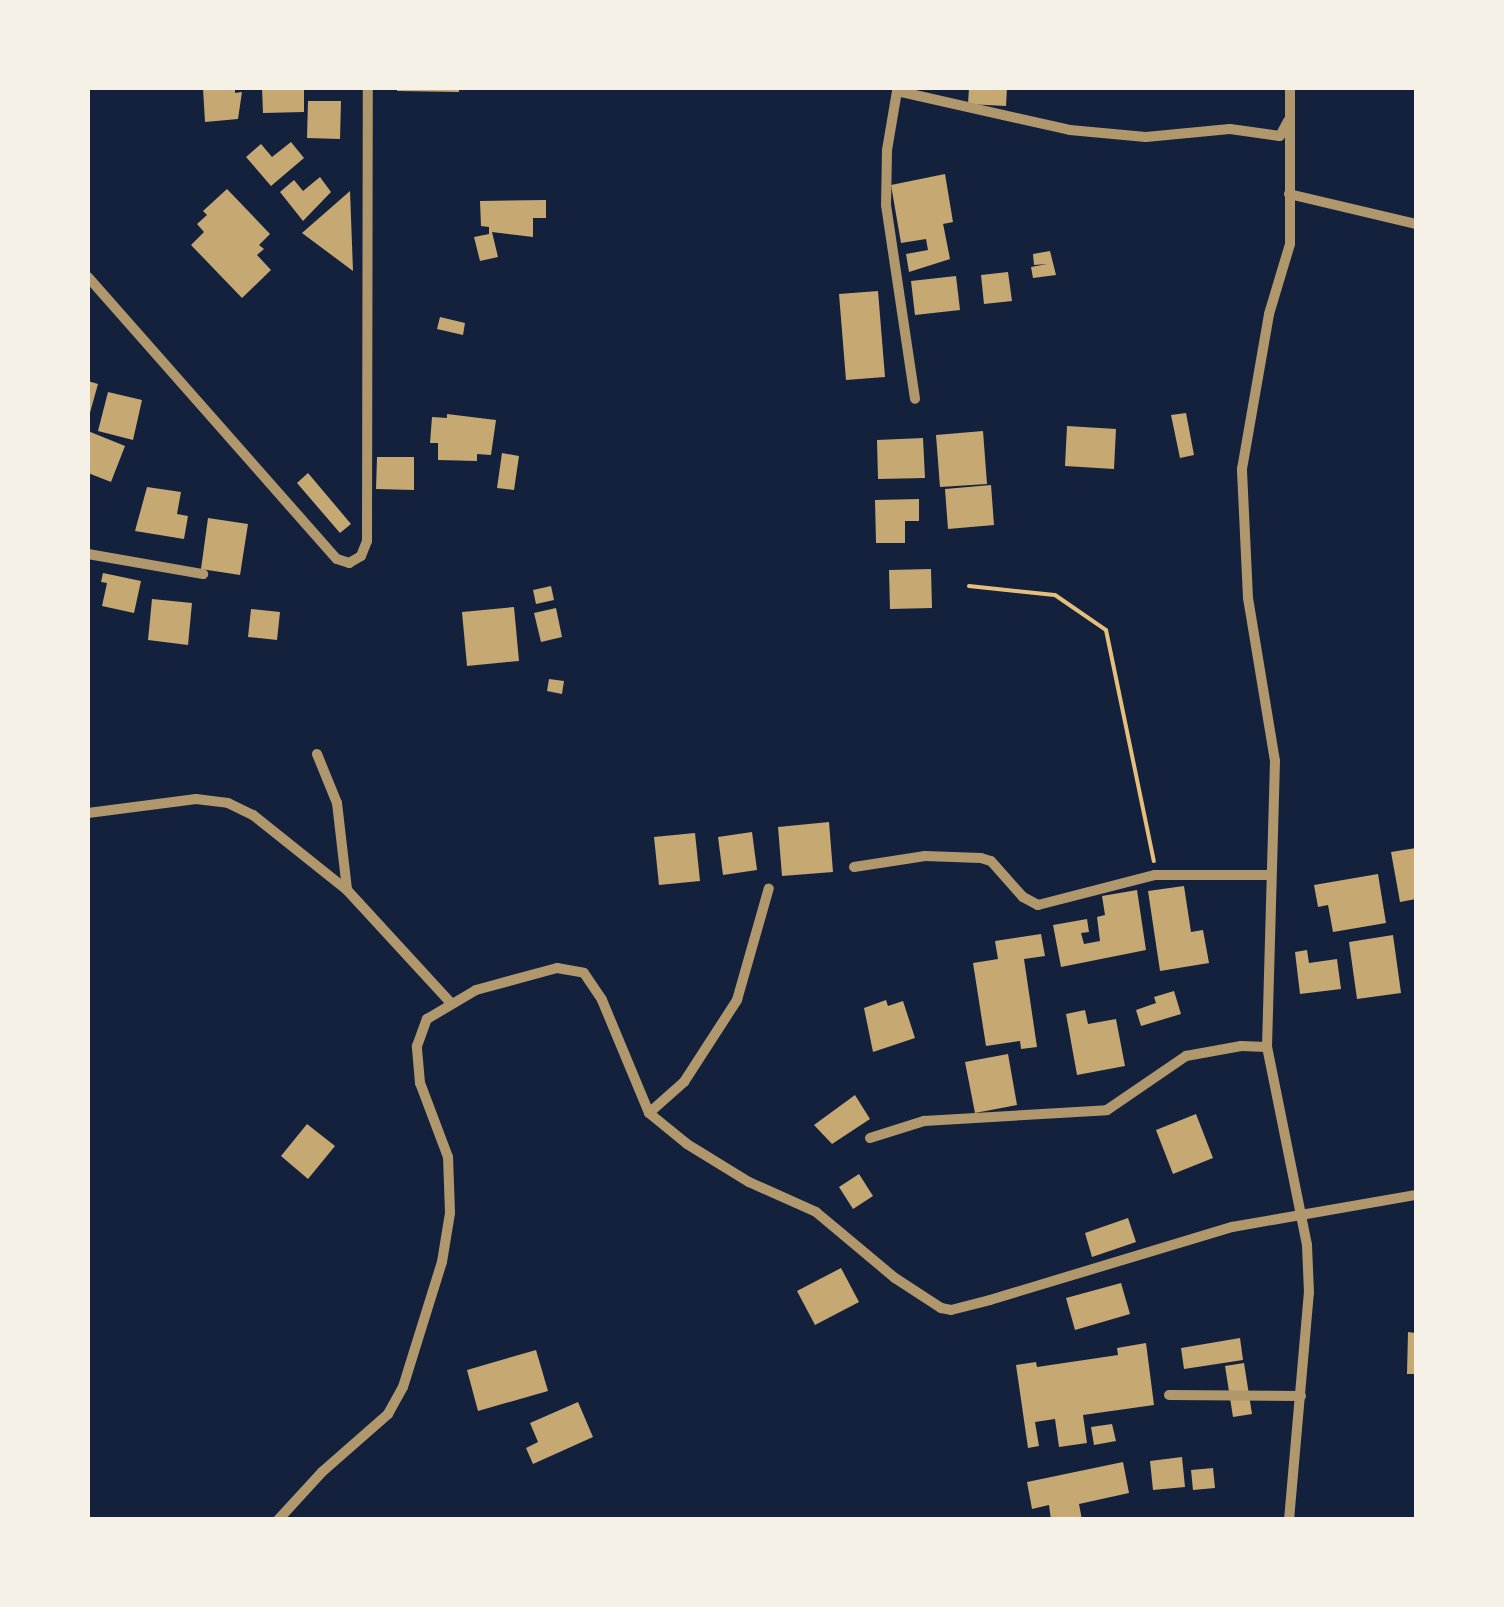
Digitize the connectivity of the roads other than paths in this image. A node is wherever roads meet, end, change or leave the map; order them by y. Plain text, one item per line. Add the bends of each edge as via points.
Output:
1 (368, 88) edge
2 (1290, 88) edge
3 (897, 89) edge
4 (1290, 117) junction
5 (1290, 194) junction
6 (1416, 224) edge
7 (88, 276) edge
8 (915, 399) dead end
9 (88, 554) edge
10 (203, 574) dead end
11 (317, 754) dead end
12 (88, 813) edge
13 (854, 867) dead end
14 (1271, 875) junction
15 (768, 888) dead end
16 (347, 890) junction
17 (450, 1002) junction
18 (1266, 1047) junction
19 (648, 1113) junction
20 (870, 1138) dead end
21 (1416, 1195) edge
22 (1302, 1216) junction
23 (1169, 1395) dead end
24 (1301, 1396) junction
25 (278, 1520) edge
26 (1289, 1520) edge

1 - 7 street via 366,541 360,556 349,563 337,558
2 - 4 street
3 - 4 street via 1070,130 1146,137 1230,129 1280,136
3 - 8 street via 886,205
4 - 5 street
5 - 6 street
5 - 14 street via 1290,244 1265,332 1242,469 1248,598 1274,761
9 - 10 street
11 - 16 street via 337,802
12 - 16 street via 196,799 228,803 253,815
13 - 14 street via 925,856 982,858 1038,905 1155,875
14 - 18 street
15 - 19 street via 738,1000 684,1082
16 - 17 street
17 - 19 street via 557,968 584,973 602,1000
17 - 25 street via 427,1019 417,1046 420,1083 448,1157 450,1212 442,1262 403,1387 388,1414
18 - 20 street via 1186,1056 1107,1110 924,1121
18 - 22 street
19 - 22 street via 749,1182 816,1212 895,1278 951,1310 1232,1227
21 - 22 street
22 - 24 street via 1309,1293
23 - 24 street
24 - 26 street

